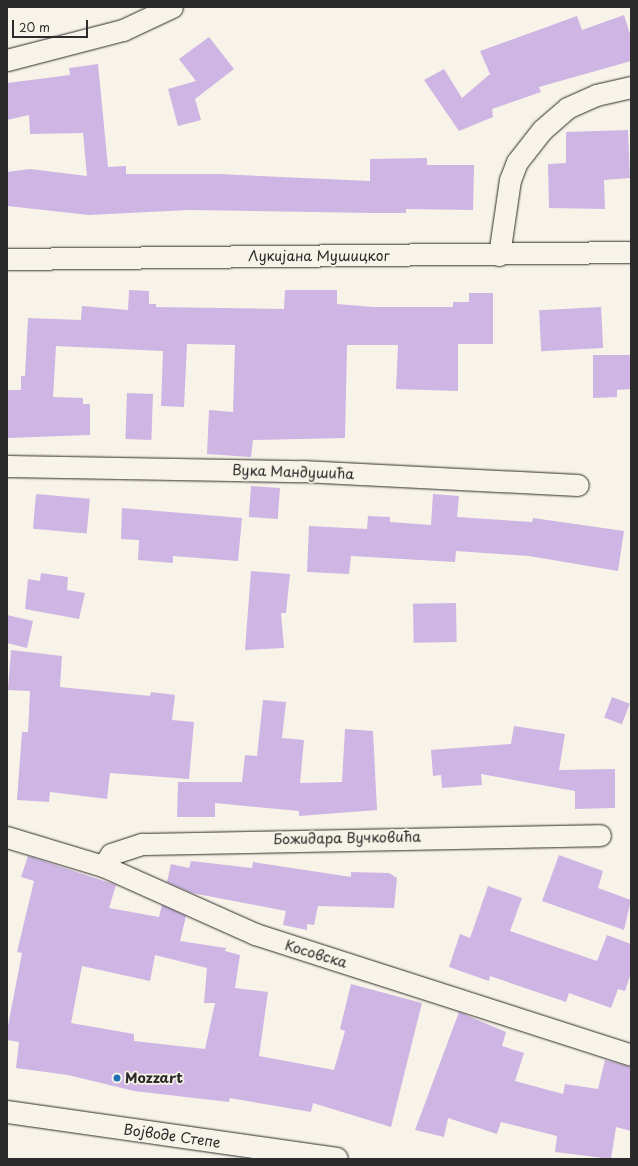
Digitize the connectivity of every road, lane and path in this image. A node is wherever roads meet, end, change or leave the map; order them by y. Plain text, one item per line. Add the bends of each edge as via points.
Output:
1 (172, 7) edge
2 (7, 60) edge
3 (631, 87) edge
4 (631, 252) edge
5 (499, 255) junction
6 (7, 259) edge
7 (7, 466) edge
8 (578, 485) dead end
9 (600, 835) dead end
10 (7, 837) edge
11 (103, 866) junction
12 (631, 1055) edge
13 (7, 1112) edge
14 (337, 1159) edge

1 - 2 street via 123,30
3 - 5 street via 581,101 542,130 517,162 510,180
4 - 5 street, Лукијана Мушицког
5 - 6 street, Лукијана Мушицког
7 - 8 street, Вука Мандушића via 302,471
9 - 11 street, Божидара Вучковића via 142,844 111,854
10 - 11 street, Косовска
11 - 12 street, Косовска via 255,934
13 - 14 main road, Војводе Степе

